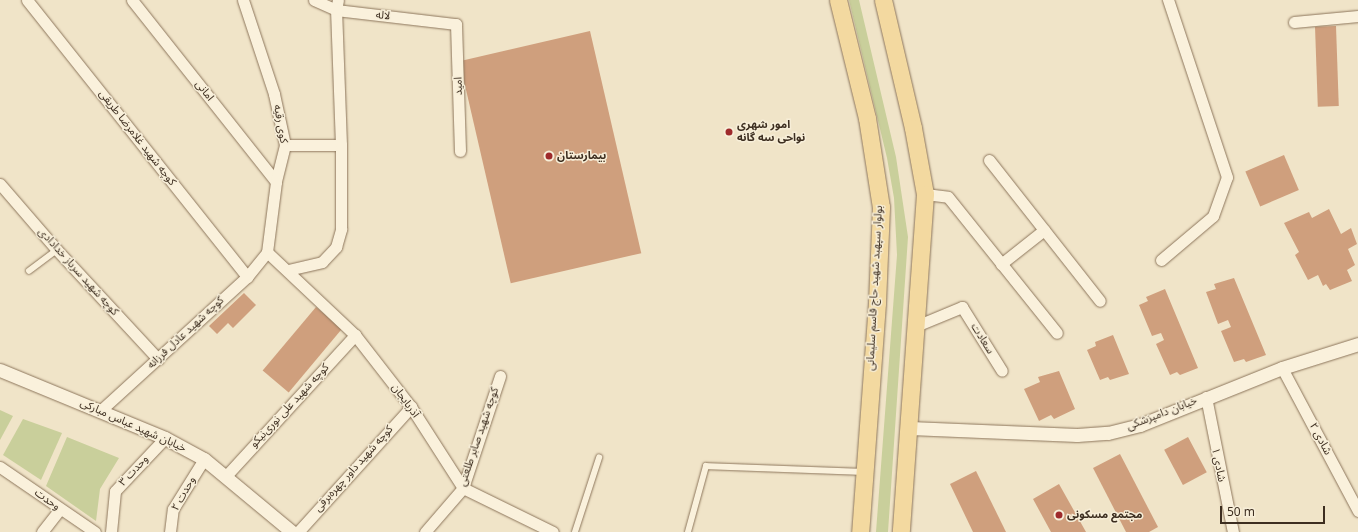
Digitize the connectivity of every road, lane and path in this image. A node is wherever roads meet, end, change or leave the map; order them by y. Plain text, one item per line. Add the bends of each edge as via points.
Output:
1 (27, 0) edge
2 (132, 0) edge
3 (243, 0) edge
4 (314, 0) edge
5 (838, 0) edge
6 (883, 0) edge
7 (1168, 0) edge
8 (337, 5) edge
9 (1358, 16) edge
10 (1294, 22) dead end
11 (453, 24) joint
12 (285, 145) junction
13 (341, 145) junction
14 (460, 151) dead end
15 (989, 160) dead end
16 (276, 182) junction
17 (0, 184) edge
18 (925, 194) junction
19 (1044, 230) junction
20 (56, 250) junction
21 (267, 252) junction
22 (1162, 260) dead end
23 (1001, 264) junction
24 (288, 270) junction
25 (29, 271) dead end
26 (247, 277) junction
27 (1100, 301) dead end
28 (916, 326) junction
29 (1057, 333) dead end
30 (355, 335) junction
31 (1358, 344) edge
32 (158, 359) junction
33 (1282, 368) junction
34 (0, 370) edge
35 (1002, 370) dead end
36 (500, 376) dead end
37 (1206, 397) junction
38 (411, 407) junction
39 (100, 411) junction
40 (910, 428) junction
41 (165, 438) junction
42 (599, 458) dead end
43 (204, 459) junction
44 (0, 467) edge
45 (864, 472) junction
46 (225, 477) junction
47 (463, 488) junction
48 (60, 509) junction
49 (1358, 511) edge
50 (278, 528) edge
51 (550, 531) edge
52 (42, 532) edge
53 (95, 532) edge
54 (111, 532) edge
55 (170, 532) edge
56 (292, 532) edge
57 (298, 532) edge
58 (425, 532) edge
59 (575, 532) edge
60 (688, 532) edge
61 (860, 532) edge
62 (901, 532) edge
63 (1233, 532) edge

1 - 26 street, کوچه شهید غلامرضا طریقی
2 - 16 street, امانی
3 - 12 street, کوی رقیه via 274,94
4 - 8 street, لاله
5 - 45 main road, بولوار سپهبد شهید حاج قاسم سلیمانی via 867,118 881,207 877,303
6 - 18 main road via 912,120
7 - 22 street via 1227,177 1213,216
8 - 11 street, لاله
8 - 13 street
9 - 10 street
11 - 14 street, امید via 458,27
12 - 13 street
12 - 16 street, کوی رقیه
13 - 24 street via 341,229 336,247 322,262
15 - 19 street
16 - 21 street, کوی رقیه
17 - 20 street, کوچه شهید سرباز خدادادی
18 - 23 street via 948,197
18 - 28 main road
19 - 23 street
19 - 27 street
20 - 25 lane
20 - 32 street, کوچه شهید سرباز خدادادی
21 - 24 street, آذربایجان
21 - 26 street, کوچه شهید عادل فرزانه
23 - 29 street
24 - 30 street, آذربایجان
26 - 32 street, کوچه شهید عادل فرزانه
28 - 35 street, سعادت via 962,307
28 - 40 main road
30 - 38 street, آذربایجان
30 - 46 street, کوچه شهید علی نوری‌نیکو
31 - 33 street, خیابان دامپزشکی
32 - 39 street, کوچه شهید عادل فرزانه
33 - 37 street, خیابان دامپزشکی
33 - 49 street, شادی ۲
34 - 39 street, خیابان شهید عباس مبارکی
36 - 47 street, کوچه شهید صابر طلعتی
37 - 40 street, خیابان دامپزشکی via 1140,425 1108,433 1077,435
37 - 63 street, شادی ۱
38 - 47 street, آذربایجان
38 - 57 street, کوچه شهید داور چهره‌برقی
39 - 41 street, خیابان شهید عباس مبارکی
40 - 62 main road
41 - 43 street, خیابان شهید عباس مبارکی
41 - 54 street, وحدت ۳ via 115,491
42 - 59 lane
43 - 46 street, خیابان شهید عباس مبارکی
43 - 55 street, وحدت ۲ via 173,509
44 - 48 street, وحدت
45 - 60 lane via 706,466
45 - 61 main road, بولوار سپهبد شهید حاج قاسم سلیمانی
46 - 50 street, خیابان شهید عباس مبارکی
47 - 51 street
47 - 58 street, کوچه شهید صابر طلعتی
48 - 52 street
48 - 53 street, وحدت
50 - 56 street, خیابان شهید عباس مبارکی

